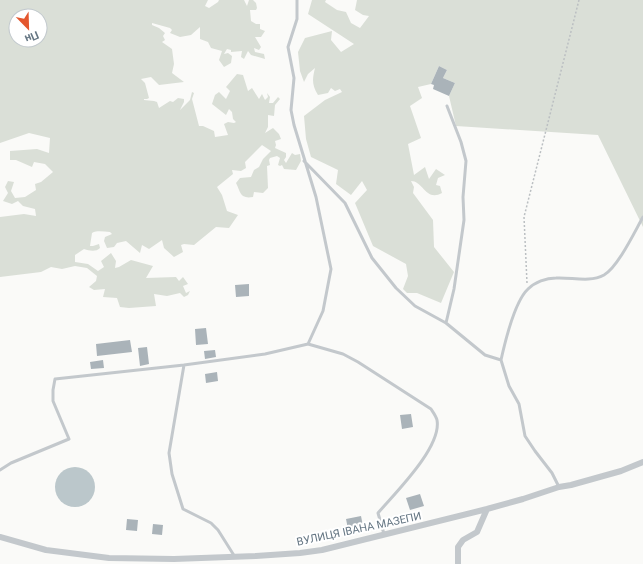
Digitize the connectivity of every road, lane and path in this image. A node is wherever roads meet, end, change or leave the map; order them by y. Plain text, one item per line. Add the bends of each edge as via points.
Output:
1 (297, 0) edge
2 (579, 0) edge
3 (447, 106) dead end
4 (304, 161) junction
5 (643, 216) edge
6 (528, 290) junction
7 (446, 323) junction
8 (308, 344) junction
9 (501, 360) junction
10 (184, 365) junction
11 (643, 462) edge
12 (0, 470) edge
13 (559, 486) junction
14 (487, 509) junction
15 (384, 534) junction
16 (0, 537) edge
17 (235, 557) junction
18 (458, 564) edge

1 - 4 lane via 297,19 288,47 294,78 291,110
2 - 6 path via 524,217
3 - 7 lane via 466,161 464,220 454,289
4 - 7 lane via 345,203 372,258 396,288 415,306
4 - 8 lane via 316,197 331,269 323,311
5 - 6 lane via 614,266 605,274 592,279 542,280
6 - 9 lane via 518,306 506,336
7 - 9 lane via 485,355
8 - 10 lane via 265,354
8 - 15 lane via 343,354 358,362 426,405 436,417 437,428 433,443 416,469 378,513
9 - 13 lane via 509,386 519,404 525,436
10 - 12 lane via 55,379 53,400 69,440 11,463
10 - 17 lane via 169,453 172,474 183,509 211,523
11 - 13 street, ВУЛИЦЯ ІВАНА МАЗЕПИ via 621,471
13 - 14 street, ВУЛИЦЯ ІВАНА МАЗЕПИ
14 - 15 street, ВУЛИЦЯ ІВАНА МАЗЕПИ
14 - 18 street via 477,532 458,547
15 - 17 street, ВУЛИЦЯ ІВАНА МАЗЕПИ via 300,553
16 - 17 street, ВУЛИЦЯ ІВАНА МАЗЕПИ via 46,550 109,558

